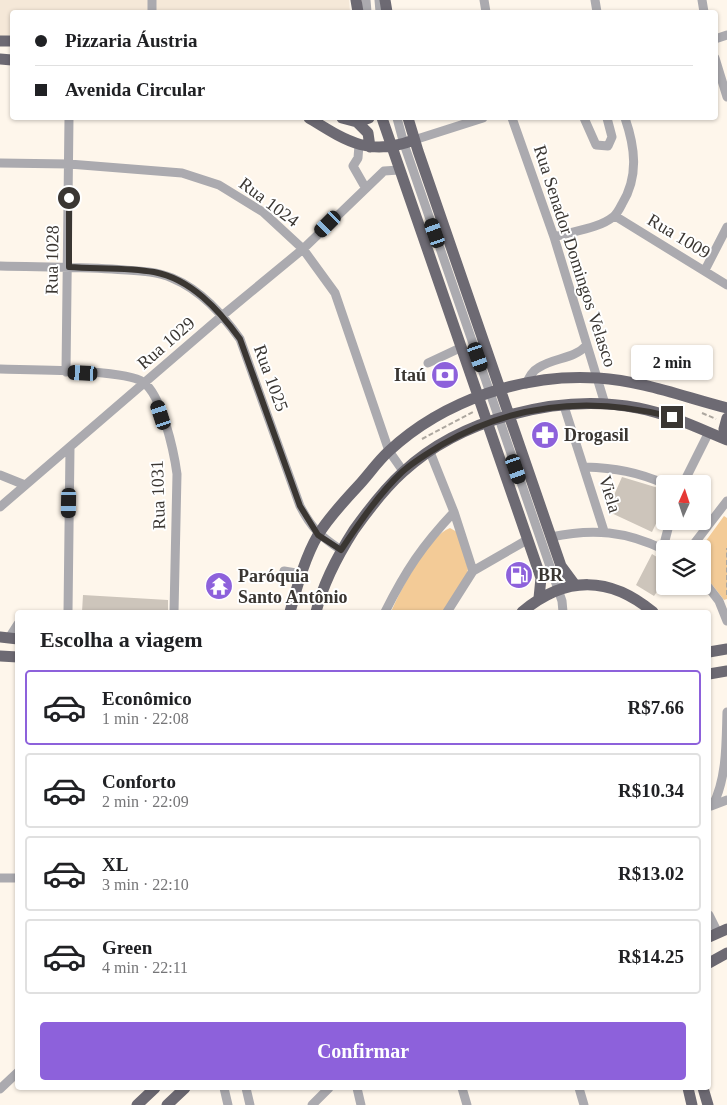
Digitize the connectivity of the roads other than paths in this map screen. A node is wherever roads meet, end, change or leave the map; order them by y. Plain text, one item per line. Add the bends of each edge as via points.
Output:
1 (718, 68) edge
2 (727, 97) edge
3 (69, 120) edge
4 (312, 120) edge
5 (350, 120) edge
6 (363, 120) edge
7 (383, 120) edge
8 (399, 120) edge
9 (408, 120) edge
10 (477, 120) edge
11 (513, 120) edge
12 (585, 120) edge
13 (608, 120) edge
14 (626, 120) edge
15 (357, 122) junction
16 (409, 142) junction
17 (365, 146) junction
18 (391, 148) junction
19 (0, 163) edge
20 (69, 164) junction
21 (399, 170) junction
22 (365, 187) junction
23 (614, 216) junction
24 (727, 227) edge
25 (554, 237) junction
26 (304, 249) junction
27 (0, 266) edge
28 (69, 267) junction
29 (705, 270) junction
30 (727, 285) edge
31 (223, 315) junction
32 (587, 345) junction
33 (460, 348) junction
34 (428, 363) dead end
35 (0, 369) edge
36 (66, 372) junction
37 (598, 378) junction
38 (144, 382) junction
39 (526, 384) junction
40 (495, 391) junction
41 (480, 402) junction
42 (605, 404) junction
43 (564, 406) junction
44 (727, 408) edge
45 (499, 418) junction
46 (726, 421) edge
47 (709, 432) junction
48 (727, 439) edge
49 (70, 448) junction
50 (390, 451) junction
51 (430, 452) junction
52 (585, 467) junction
53 (403, 471) junction
54 (688, 475) edge
55 (0, 476) edge
56 (656, 480) edge
57 (25, 485) junction
58 (727, 501) edge
59 (0, 507) edge
60 (454, 512) junction
61 (604, 531) junction
62 (318, 535) junction
63 (551, 537) junction
64 (527, 540) junction
65 (697, 540) edge
66 (656, 547) edge
67 (341, 550) junction
68 (473, 571) junction
69 (284, 572) dead end
70 (302, 574) junction
71 (575, 585) junction
72 (557, 590) junction
73 (711, 591) edge
74 (539, 598) junction
75 (562, 601) junction
76 (68, 610) edge
77 (174, 610) edge
78 (291, 610) edge
79 (317, 610) edge
80 (386, 610) edge
81 (449, 610) edge
82 (524, 610) edge
83 (555, 610) edge
84 (563, 610) edge
85 (567, 610) edge
86 (651, 610) edge
87 (727, 621) edge
88 (727, 650) edge
89 (711, 652) edge
90 (0, 656) edge
91 (15, 657) edge
92 (727, 670) edge
93 (711, 674) edge
94 (727, 712) edge
95 (726, 775) edge
96 (727, 800) edge
97 (711, 806) edge
98 (0, 878) edge
99 (15, 878) edge
100 (711, 920) edge
101 (718, 933) edge
102 (727, 953) edge
103 (711, 962) edge
104 (15, 1075) edge
105 (0, 1089) edge
106 (153, 1090) edge
107 (159, 1090) edge
108 (176, 1090) edge
109 (183, 1090) edge
110 (224, 1090) edge
111 (246, 1090) edge
112 (327, 1090) edge
113 (357, 1090) edge
114 (463, 1090) edge
115 (580, 1090) edge
116 (688, 1090) edge
117 (704, 1090) edge
118 (137, 1105) edge
119 (143, 1105) edge
120 (160, 1105) edge
121 (167, 1105) edge
122 (228, 1105) edge
123 (250, 1105) edge
124 (312, 1105) edge
125 (361, 1105) edge
126 (467, 1105) edge
127 (584, 1105) edge
128 (692, 1105) edge
129 (708, 1105) edge

1 - 2 street
3 - 20 street, Rua 1028
4 - 17 main road via 348,142
5 - 15 main road
6 - 15 main road
7 - 18 main road
8 - 16 street
9 - 16 main road
10 - 16 street
11 - 25 street, Rua Senador Domingos Velasco
12 - 13 street via 596,145 600,147 608,146 612,137
14 - 23 street via 633,142 633,173 624,200
15 - 17 main road via 368,133
16 - 18 main road
16 - 40 main road
17 - 18 main road
17 - 22 street via 353,166
18 - 21 main road
19 - 20 street, Rua 1024
20 - 26 street, Rua 1024 via 182,173 220,185 263,212
20 - 28 street, Rua 1028
21 - 22 street, Rua 1029 via 384,171
21 - 33 main road via 426,239
22 - 26 street, Rua 1029
23 - 25 street
23 - 29 street, Rua 1009
24 - 29 street
25 - 32 street, Rua Senador Domingos Velasco
26 - 31 street, Rua 1029
26 - 50 street, Rua 1024 via 335,293
27 - 28 street, Rua 1025
28 - 31 street, Rua 1025 via 153,272 174,278
28 - 36 street, Rua 1028
29 - 30 street, Rua 1009
31 - 38 street, Rua 1029
31 - 62 street, Rua 1025 via 240,339 300,506
32 - 37 street, Rua Senador Domingos Velasco
32 - 39 street via 580,352 538,368
33 - 34 street
33 - 41 main road
35 - 36 street
36 - 38 street via 117,374
37 - 39 main road via 553,379
37 - 42 street, Rua Senador Domingos Velasco
37 - 44 main road via 635,383
38 - 49 street, Rua 1029
38 - 77 street, Rua 1031 via 155,396 174,452 177,474
39 - 40 main road
40 - 41 main road
40 - 45 main road
41 - 45 main road
41 - 50 main road via 443,413
42 - 43 main road
42 - 47 main road via 672,417
43 - 45 main road
43 - 52 street, Viela
45 - 51 main road via 472,428
45 - 63 main road
45 - 64 main road
45 - 72 street
46 - 48 main road
47 - 48 main road
47 - 54 street
49 - 57 street, Rua 1029
49 - 76 street
50 - 53 street, Rua 1024
50 - 62 main road
51 - 53 main road
51 - 60 street
52 - 56 street, Viela via 616,468
52 - 61 street, Viela
53 - 67 main road via 371,506
55 - 57 street
57 - 59 street, Rua 1029
58 - 65 street
60 - 68 street
60 - 80 street via 429,538 405,571
61 - 63 street
61 - 66 street
62 - 67 street, Rua 1025
62 - 70 main road
63 - 71 main road via 561,566
64 - 68 street
64 - 74 main road via 540,578
67 - 79 main road
68 - 81 street
69 - 70 street
70 - 78 main road
71 - 72 main road
71 - 86 main road via 606,586 635,597
72 - 74 main road
72 - 75 street
72 - 83 street
73 - 87 street
74 - 82 main road
75 - 84 street
75 - 85 street
88 - 89 main road
90 - 91 main road
92 - 93 main road
94 - 95 street
95 - 97 street
96 - 97 street
98 - 99 street
100 - 101 street
102 - 103 main road
104 - 105 street
106 - 118 main road
107 - 119 street
108 - 120 street
109 - 121 main road
110 - 122 street
111 - 123 street
112 - 124 street
113 - 125 street
114 - 126 street
115 - 127 street
116 - 128 main road
117 - 129 main road

